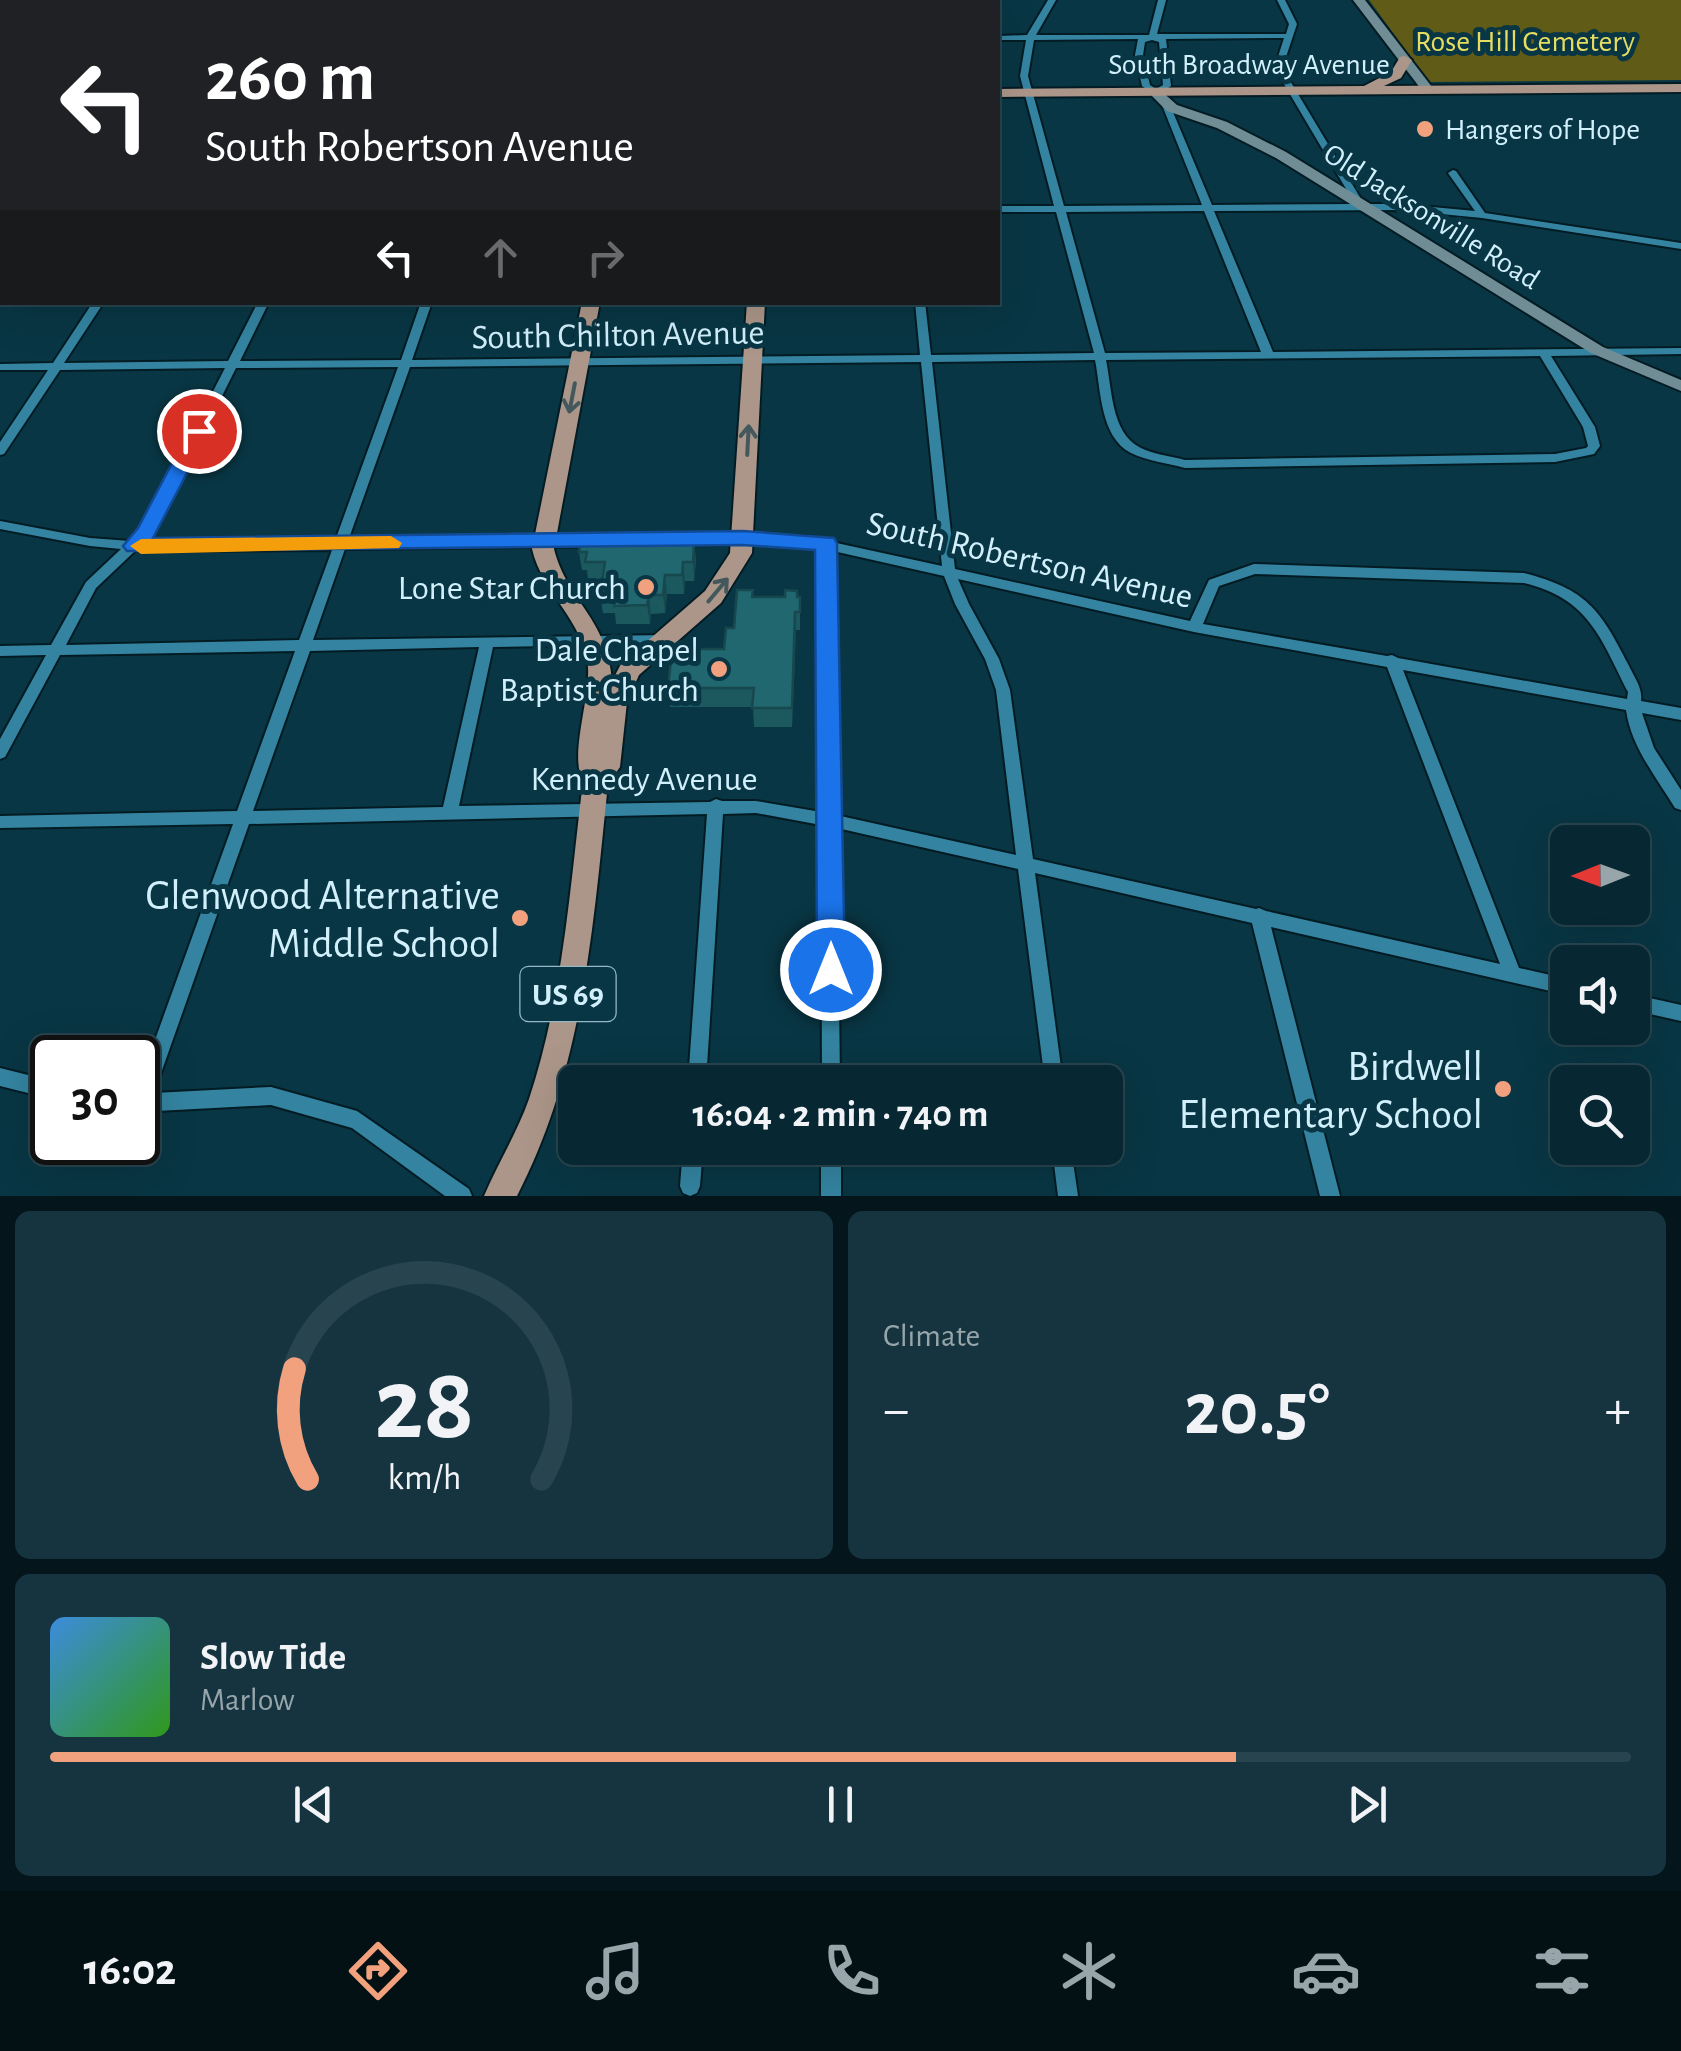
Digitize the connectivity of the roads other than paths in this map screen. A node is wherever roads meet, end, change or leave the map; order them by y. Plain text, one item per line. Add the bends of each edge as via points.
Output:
1 (1052, 0) edge
2 (1162, 0) edge
3 (1281, 0) edge
4 (1359, 0) edge
5 (1289, 36) junction
6 (1152, 37) junction
7 (1000, 38) edge
8 (1030, 38) junction
9 (1404, 60) junction
10 (1681, 88) edge
11 (1428, 90) junction
12 (1352, 91) junction
13 (1028, 92) junction
14 (1292, 92) junction
15 (1000, 93) edge
16 (1161, 99) junction
17 (1192, 114) junction
18 (1174, 124) junction
19 (1453, 172) dead end
20 (1334, 180) junction
21 (1361, 206) junction
22 (1210, 208) junction
23 (1059, 209) junction
24 (1000, 210) edge
25 (1482, 215) junction
26 (1681, 246) edge
27 (96, 305) edge
28 (262, 305) edge
29 (426, 305) edge
30 (590, 305) edge
31 (756, 305) edge
32 (920, 305) edge
33 (1597, 350) junction
34 (1681, 351) edge
35 (1543, 352) junction
36 (1268, 354) junction
37 (1100, 356) junction
38 (926, 357) junction
39 (753, 360) junction
40 (579, 362) junction
41 (406, 363) junction
42 (233, 364) junction
43 (0, 366) edge
44 (56, 366) junction
45 (1681, 386) edge
46 (0, 451) edge
47 (0, 525) edge
48 (743, 538) junction
49 (543, 540) junction
50 (826, 543) junction
51 (341, 544) junction
52 (134, 546) junction
53 (949, 572) junction
54 (1194, 628) junction
55 (662, 639) junction
56 (594, 640) junction
57 (487, 642) junction
58 (304, 648) junction
59 (0, 651) edge
60 (53, 652) junction
61 (1392, 660) junction
62 (1631, 704) junction
63 (1681, 714) edge
64 (0, 753) edge
65 (594, 794) junction
66 (1681, 804) edge
67 (716, 805) junction
68 (450, 811) junction
69 (247, 815) junction
70 (831, 820) junction
71 (0, 822) edge
72 (1028, 864) junction
73 (1259, 915) junction
74 (1514, 975) junction
75 (1550, 983) edge
76 (1650, 1006) edge
77 (1681, 1012) edge
78 (160, 1047) edge
79 (698, 1065) edge
80 (831, 1065) edge
81 (1052, 1065) edge
82 (0, 1077) edge
83 (30, 1084) edge
84 (160, 1102) edge
85 (692, 1165) edge
86 (831, 1165) edge
87 (1064, 1165) edge
88 (690, 1186) dead end
89 (462, 1196) edge
90 (500, 1196) edge
91 (831, 1196) edge
92 (1068, 1196) edge
93 (1330, 1196) edge

1 - 8 street
2 - 6 street
3 - 5 street via 1293,24
4 - 9 main road
5 - 6 street
5 - 14 street via 1280,64
6 - 8 street
6 - 16 street via 1163,41 1168,86
6 - 16 street via 1141,41 1140,55 1146,86
7 - 8 street
8 - 13 street via 1024,61
9 - 11 main road
9 - 12 main road via 1387,82
10 - 11 main road, South Broadway Avenue
11 - 12 main road, South Broadway Avenue
12 - 14 main road, South Broadway Avenue
13 - 15 main road, South Broadway Avenue
13 - 16 main road, South Broadway Avenue
13 - 23 street
14 - 16 main road, South Broadway Avenue
14 - 20 street
16 - 17 main road, Old Jacksonville Road
16 - 18 street
17 - 18 street
17 - 20 main road, Old Jacksonville Road
18 - 22 street
19 - 25 street
20 - 21 main road, Old Jacksonville Road
21 - 22 street
21 - 25 street
21 - 33 main road, Old Jacksonville Road
22 - 23 street
22 - 36 street
23 - 24 street
23 - 37 street
25 - 26 street
27 - 44 street
28 - 42 street
29 - 41 street
30 - 40 main road, US 69
31 - 39 main road, US 69
32 - 38 street
33 - 34 street, South Chilton Avenue
33 - 35 street, South Chilton Avenue
33 - 45 main road, Old Jacksonville Road
35 - 36 street, South Chilton Avenue
35 - 37 street via 1589,427 1590,451 1555,458 1168,462 1138,452 1118,435
36 - 37 street, South Chilton Avenue
37 - 38 street, South Chilton Avenue
38 - 39 street, South Chilton Avenue
38 - 53 street
39 - 40 street, South Chilton Avenue
48 -> 39 main road, US 69
40 - 41 street, South Chilton Avenue
40 -> 49 main road, US 69
41 - 42 street, South Chilton Avenue
41 - 51 street
42 - 44 street, South Chilton Avenue
42 - 52 street
43 - 44 street, South Chilton Avenue
44 - 46 street
47 - 52 street, South Robertson Avenue
48 - 49 street, South Robertson Avenue
48 - 50 street, South Robertson Avenue
55 -> 48 main road, US 69 via 723,586
49 - 51 street, South Robertson Avenue
49 - 56 main road, US 69 via 553,579
50 - 53 street, South Robertson Avenue
50 - 70 street
51 - 52 street, South Robertson Avenue
51 - 58 street
52 - 60 street via 91,585
53 - 54 street, South Robertson Avenue
53 - 72 street via 959,606 998,668
54 - 61 street, South Robertson Avenue
54 - 62 street via 1214,584 1254,569 1552,582 1592,614 1635,692
55 - 56 street
55 - 65 main road, US 69 via 624,680 607,767
56 - 57 street
56 - 65 main road, US 69 via 600,674 589,769
57 - 58 street
57 - 68 street
58 - 60 street
58 - 69 street
59 - 60 street
60 - 64 street
61 - 62 street, South Robertson Avenue
61 - 74 street
62 - 63 street, South Robertson Avenue
62 - 66 street
65 - 67 street, Kennedy Avenue
65 - 68 street, Kennedy Avenue
65 - 90 main road, US 69 via 560,1040 540,1112
67 - 70 street, Kennedy Avenue
67 - 79 street
68 - 69 street, Kennedy Avenue
69 - 71 street, Kennedy Avenue
69 - 78 street
70 - 72 street, Kennedy Avenue
70 - 80 street
72 - 73 street, Kennedy Avenue
72 - 81 street
73 - 74 street, Kennedy Avenue
73 - 93 street
74 - 75 street, Kennedy Avenue
76 - 77 street
82 - 83 street
84 - 89 street via 271,1096 357,1120
85 - 88 street
86 - 91 street
87 - 92 street

